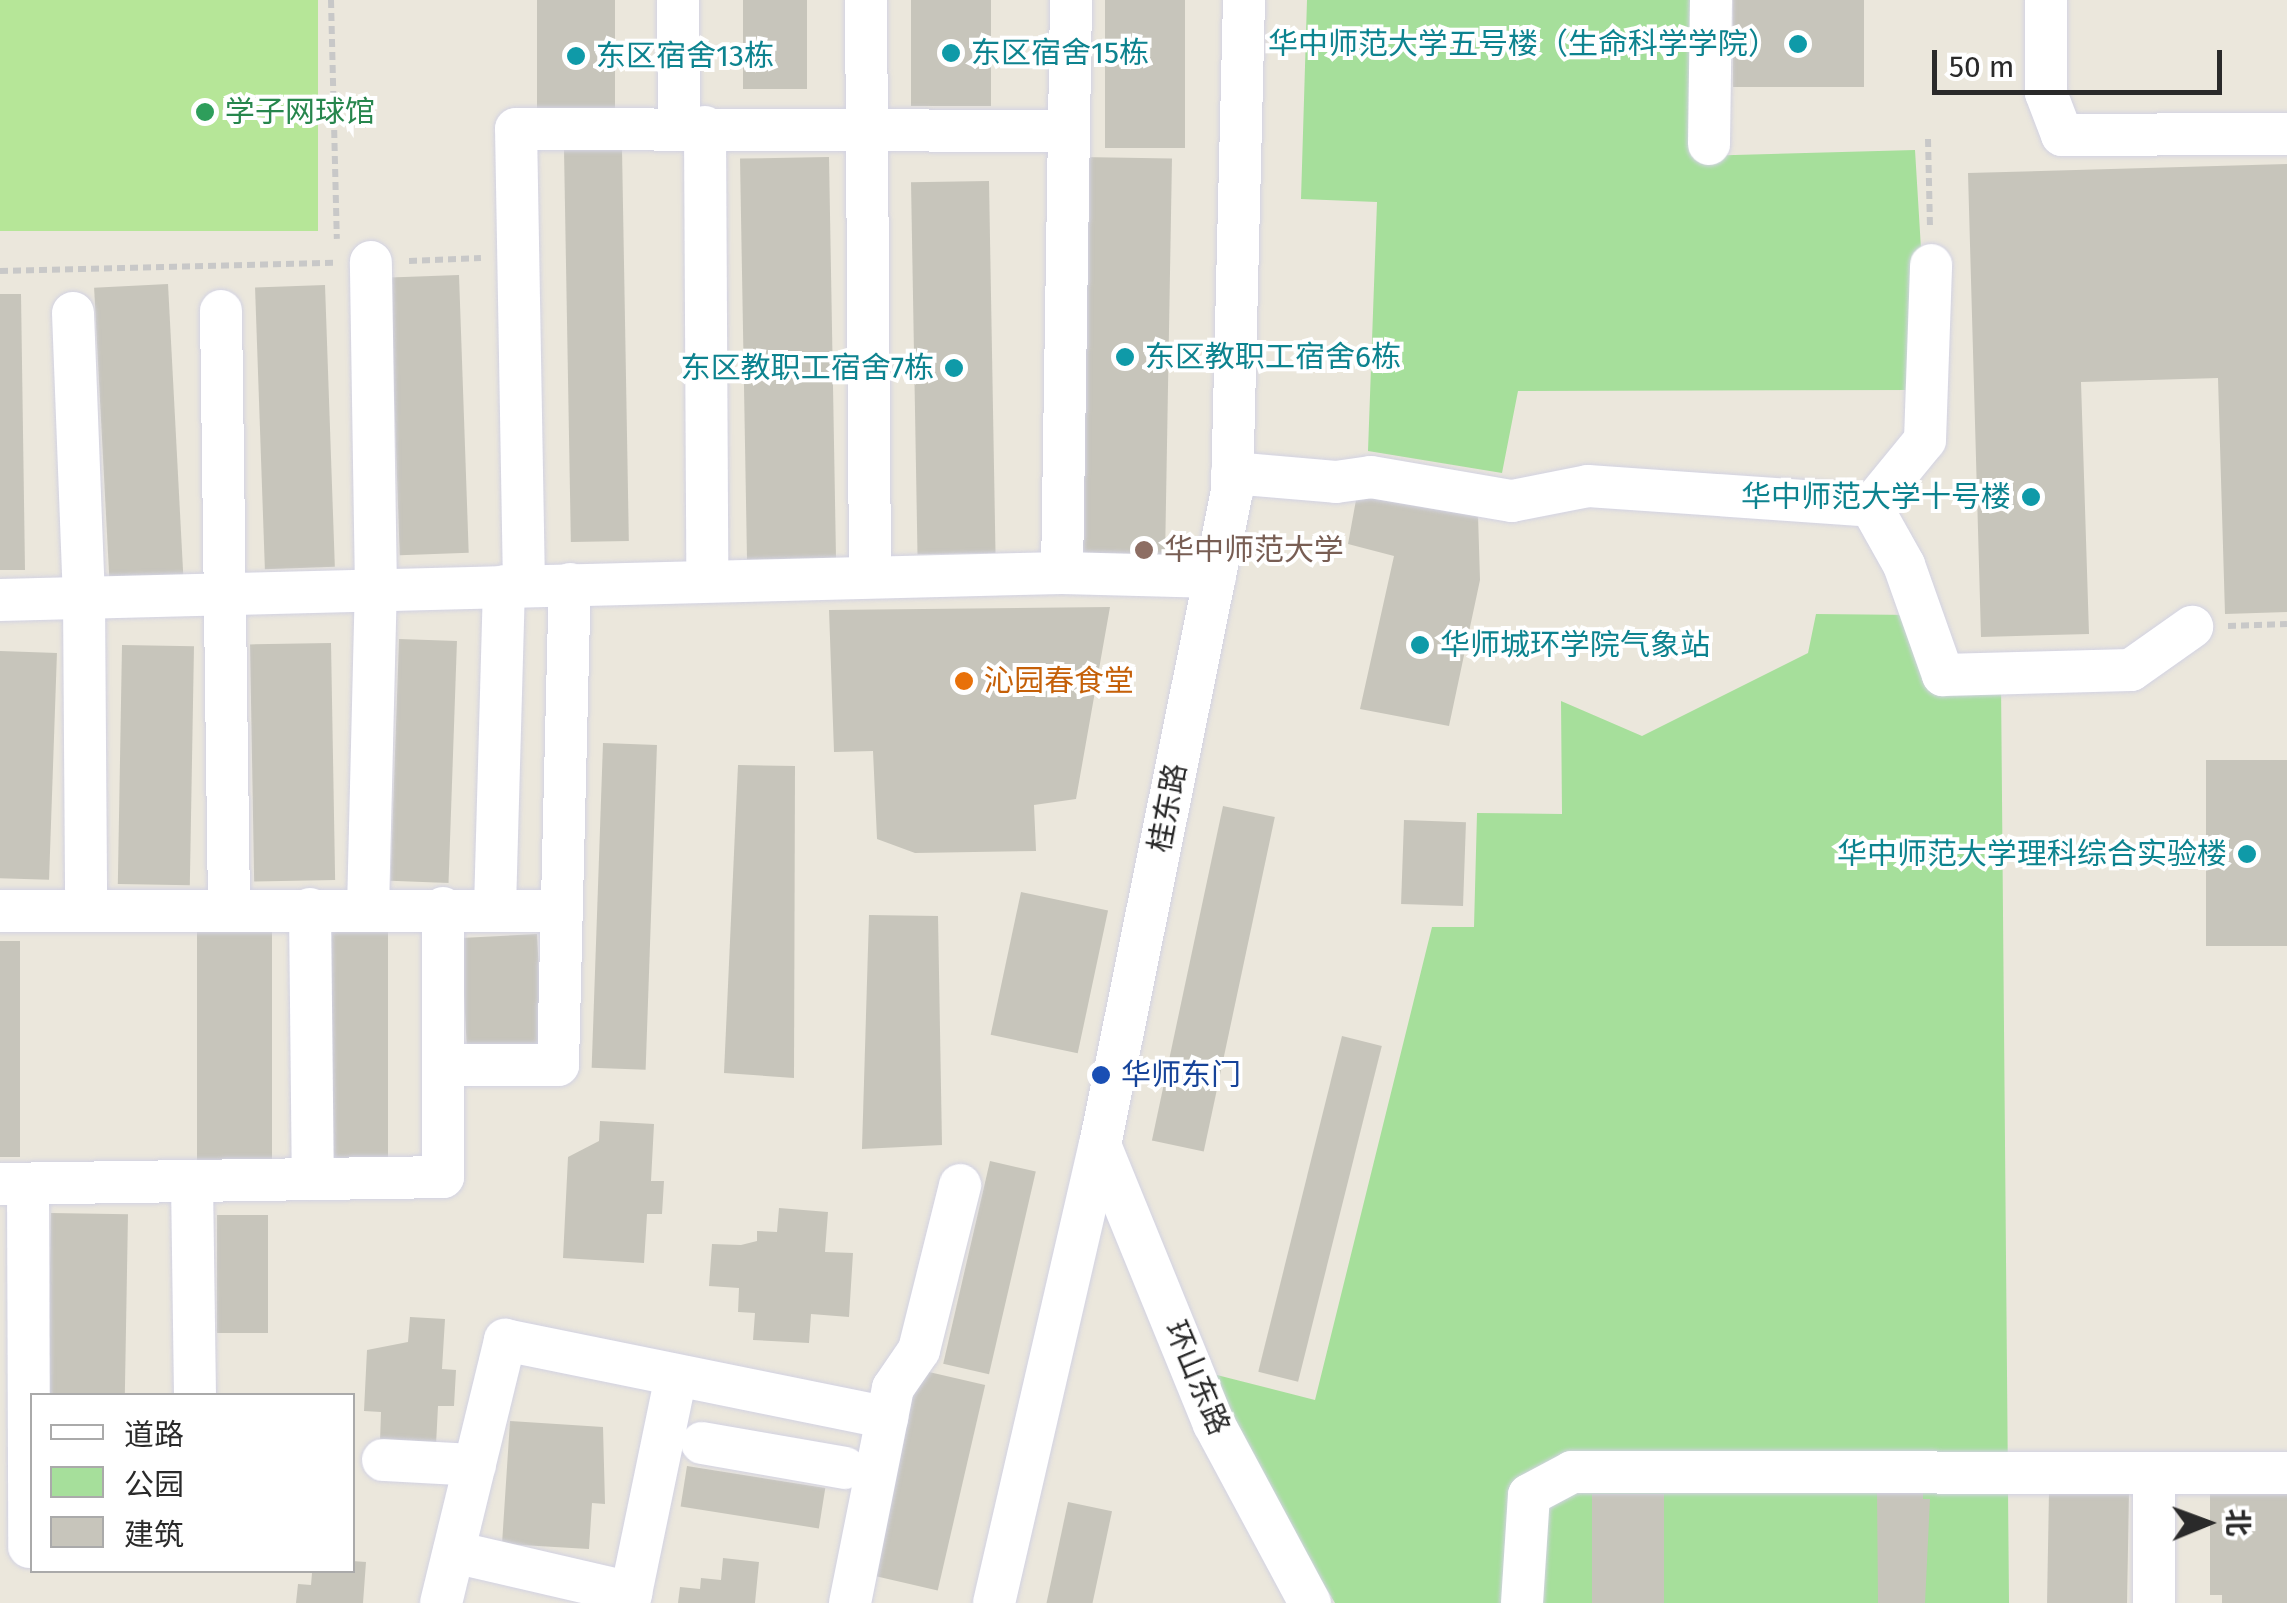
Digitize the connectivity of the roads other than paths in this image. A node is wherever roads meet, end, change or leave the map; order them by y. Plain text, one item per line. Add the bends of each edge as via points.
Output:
1 (678, 0) edge
2 (866, 0) edge
3 (1071, 0) edge
4 (1244, 0) edge
5 (1712, 0) edge
6 (2046, 0) edge
7 (692, 127) junction
8 (866, 129) junction
9 (1069, 131) junction
10 (2287, 134) edge
11 (1709, 144) dead end
12 (371, 262) road end
13 (1931, 265) road end
14 (221, 311) dead end
15 (73, 313) dead end
16 (1232, 472) junction
17 (1870, 506) junction
18 (1062, 573) junction
19 (870, 577) junction
20 (1215, 577) junction
21 (707, 581) junction
22 (570, 584) junction
23 (514, 586) junction
24 (376, 590) junction
25 (225, 594) junction
26 (84, 598) junction
27 (0, 600) edge
28 (2192, 627) road end
29 (368, 908) junction
30 (443, 908) junction
31 (495, 908) junction
32 (310, 909) junction
33 (229, 910) junction
34 (86, 911) junction
35 (562, 911) junction
36 (0, 912) edge
37 (448, 1066) junction
38 (1100, 1146) junction
39 (312, 1179) junction
40 (192, 1182) junction
41 (14, 1184) edge
42 (960, 1185) dead end
43 (676, 1376) junction
44 (195, 1393) edge
45 (792, 1399) junction
46 (887, 1418) junction
47 (702, 1444) dead end
48 (780, 1457) junction
49 (383, 1460) dead end
50 (475, 1465) junction
51 (845, 1468) dead end
52 (2154, 1473) junction
53 (2287, 1473) edge
54 (29, 1547) dead end
55 (454, 1552) junction
56 (630, 1598) edge
57 (447, 1602) edge
58 (850, 1603) edge
59 (994, 1603) edge
60 (1310, 1603) edge
61 (1522, 1603) edge
62 (2154, 1603) edge

1 - 7 street
2 - 8 street
3 - 9 street
4 - 16 street, 桂东路
5 - 11 street
6 - 10 street via 2046,93 2062,135
7 - 8 street
7 - 21 street
7 - 23 street via 516,130
8 - 9 street
8 - 19 street
9 - 18 street
12 - 24 street
13 - 17 street via 1925,440
14 - 25 street
15 - 26 street
16 - 17 street via 1336,482 1371,478 1512,500 1588,486
16 - 20 street, 桂东路
17 - 28 street via 1904,565 1943,675 2131,670
18 - 19 street
18 - 20 street
19 - 21 street
20 - 38 street, 桂东路
21 - 22 street
22 - 23 street
22 - 35 street
23 - 24 street
23 - 31 street
24 - 25 street
24 - 29 street
25 - 26 street
25 - 33 street
26 - 27 street
26 - 34 street
29 - 30 street
29 - 32 street
30 - 31 street
30 - 37 street
31 - 35 street
32 - 33 street
32 - 39 street
33 - 34 street
34 - 36 street
35 - 37 street via 558,1065
37 - 39 street via 443,1177
38 - 59 street, 桂东路
38 - 60 street, 环山东路 via 1214,1424
39 - 40 street
40 - 41 street
40 - 44 street
41 - 54 street
42 - 46 street via 919,1350 893,1388
43 - 45 street
43 - 50 street via 505,1340
43 - 56 street
45 - 46 street
45 - 48 street
46 - 58 street
47 - 48 street
48 - 51 street
49 - 50 street
50 - 55 street
52 - 53 street
52 - 61 street via 1572,1472 1529,1495
52 - 62 street
55 - 56 street
55 - 57 street

